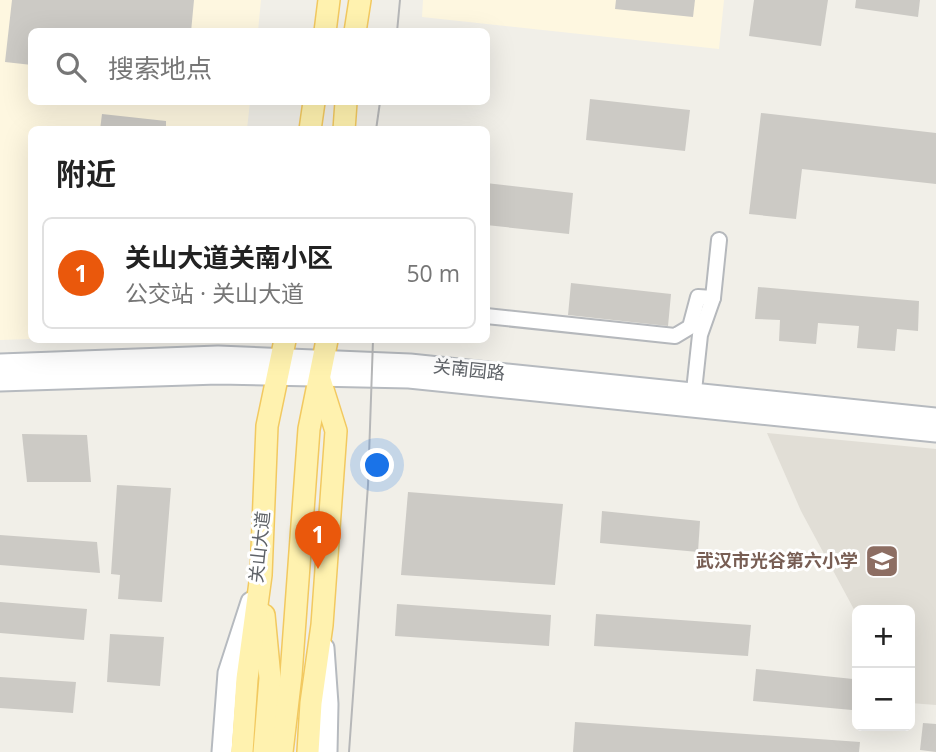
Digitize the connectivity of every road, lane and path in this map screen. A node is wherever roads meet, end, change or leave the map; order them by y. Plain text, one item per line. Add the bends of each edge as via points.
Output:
1 (329, 0) edge
2 (360, 0) edge
3 (326, 28) edge
4 (356, 28) edge
5 (314, 105) edge
6 (346, 105) edge
7 (311, 126) edge
8 (344, 126) edge
9 (719, 240) dead end
10 (713, 298) junction
11 (490, 316) edge
12 (281, 358) edge
13 (323, 359) edge
14 (0, 364) edge
15 (0, 382) edge
16 (693, 401) junction
17 (936, 418) edge
18 (936, 432) edge
19 (261, 575) junction
20 (242, 743) edge
21 (274, 744) edge
22 (314, 749) edge
23 (222, 752) edge

1 - 3 main road
2 - 4 main road
5 - 7 main road
6 - 8 main road
9 - 10 street
10 - 11 street via 698,297 690,327 676,336
10 - 16 street via 700,335
12 - 13 main road, 关南园路
12 - 14 main road, 关南园路
12 - 15 main road, 关南园路 via 218,374
12 - 19 main road, 关山大道 via 267,426
13 - 16 main road, 关南园路 via 410,378
13 - 21 main road via 309,429 291,675
13 - 22 main road via 336,430 322,625 311,703
16 - 17 main road, 关南园路
16 - 18 main road, 关南园路
19 - 20 main road
19 - 21 main road
19 - 23 main road, 关山大道 via 228,674

